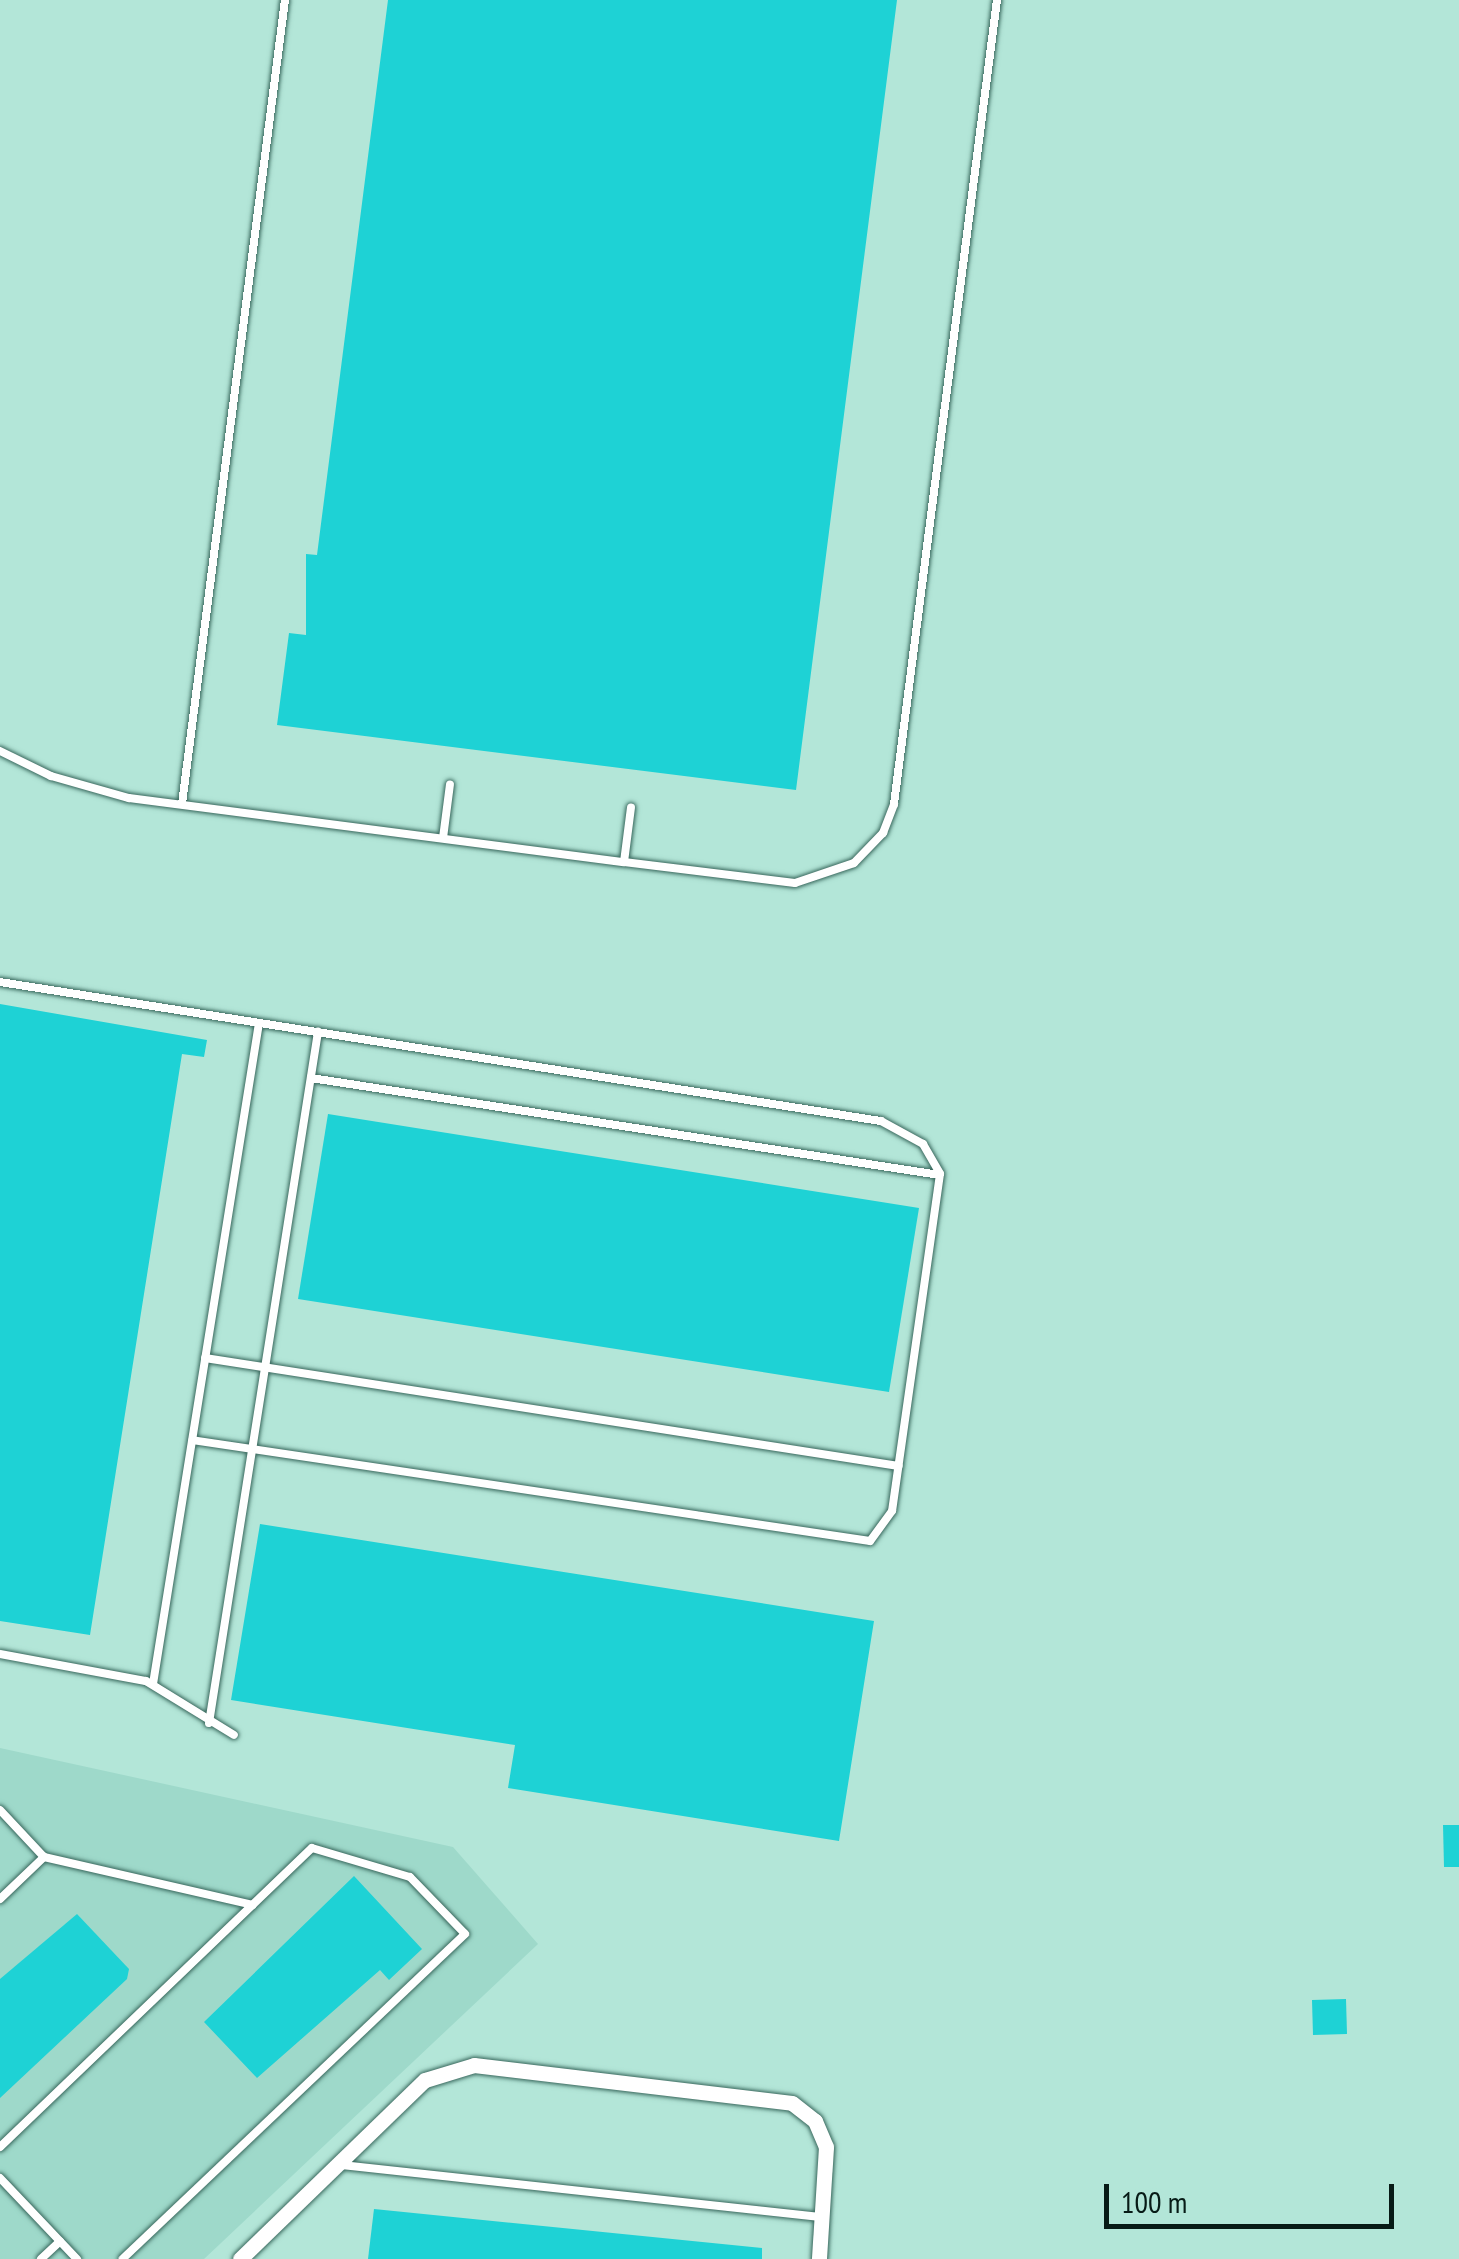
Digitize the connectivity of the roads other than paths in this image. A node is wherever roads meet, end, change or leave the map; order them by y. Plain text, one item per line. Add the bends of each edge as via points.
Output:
1 (285, 0) edge
2 (998, 0) edge
3 (0, 751) edge
4 (450, 784) dead end
5 (182, 804) junction
6 (630, 806) dead end
7 (443, 838) junction
8 (624, 862) junction
9 (0, 982) edge
10 (260, 1023) junction
11 (318, 1032) junction
12 (311, 1078) junction
13 (940, 1176) junction
14 (205, 1358) junction
15 (265, 1368) junction
16 (192, 1440) junction
17 (252, 1449) junction
18 (900, 1466) junction
19 (0, 1654) edge
20 (153, 1684) junction
21 (208, 1723) junction
22 (234, 1735) dead end
23 (0, 1810) edge
24 (44, 1857) junction
25 (0, 1898) edge
26 (252, 1905) junction
27 (0, 2147) edge
28 (337, 2165) junction
29 (0, 2178) edge
30 (823, 2217) junction
31 (60, 2241) junction
32 (41, 2259) edge
33 (77, 2259) edge
34 (123, 2259) edge
35 (240, 2259) edge
36 (819, 2259) edge

1 - 5 lane
2 - 8 lane via 889,821 848,867 804,882
3 - 5 lane via 79,786
4 - 7 lane
5 - 7 lane
6 - 8 lane
7 - 8 lane
9 - 10 lane
10 - 11 lane
10 - 14 lane
11 - 12 lane
11 - 13 lane via 882,1122 923,1144
12 - 13 lane
12 - 15 lane
13 - 18 lane
14 - 15 lane
14 - 16 lane
15 - 17 lane
15 - 18 lane
16 - 17 lane
16 - 20 lane
17 - 18 lane via 866,1542 888,1526
17 - 21 lane
19 - 20 lane
20 - 21 lane
21 - 22 lane
23 - 24 lane
24 - 25 lane
24 - 26 lane
26 - 27 lane
26 - 34 lane via 312,1848 410,1876 465,1934
28 - 30 lane
28 - 30 street via 425,2080 450,2067 752,2094 792,2102 820,2130
28 - 35 street
29 - 31 lane
30 - 36 street
31 - 32 lane
31 - 33 lane

